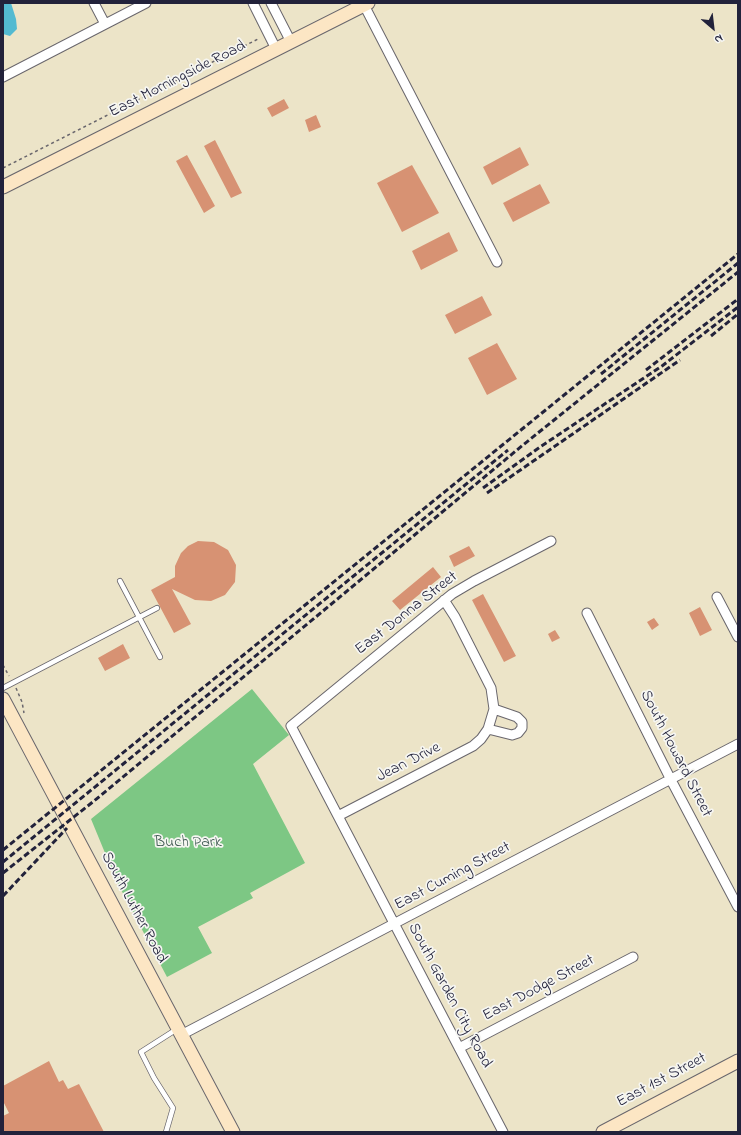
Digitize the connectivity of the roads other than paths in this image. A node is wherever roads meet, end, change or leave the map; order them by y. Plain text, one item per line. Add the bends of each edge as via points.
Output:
1 (94, 3) edge
2 (146, 3) edge
3 (253, 3) edge
4 (272, 3) edge
5 (366, 4) edge
6 (105, 24) junction
7 (291, 42) junction
8 (276, 49) junction
9 (3, 77) edge
10 (3, 187) edge
11 (497, 262) dead end
12 (551, 541) dead end
13 (120, 581) dead end
14 (717, 597) dead end
15 (444, 600) junction
16 (157, 608) dead end
17 (588, 613) dead end
18 (139, 618) junction
19 (738, 636) edge
20 (160, 657) dead end
21 (3, 688) edge
22 (3, 699) edge
23 (494, 709) junction
24 (291, 726) joint
25 (488, 729) junction
26 (738, 744) edge
27 (671, 780) junction
28 (338, 816) junction
29 (737, 904) edge
30 (394, 924) junction
31 (633, 957) dead end
32 (180, 1032) junction
33 (459, 1048) junction
34 (738, 1061) edge
35 (166, 1132) edge
36 (233, 1132) edge
37 (503, 1132) edge
38 (603, 1132) edge

1 - 6 street
2 - 6 street
3 - 8 street
4 - 7 street
5 - 7 street, East Morningside Road
5 - 11 street
6 - 9 street
7 - 8 street, East Morningside Road
8 - 10 street, East Morningside Road
12 - 15 street, East Donna Street via 474,581
13 - 18 lane
14 - 19 street
15 - 23 street, Jean Drive via 488,680
15 - 24 street, East Donna Street
16 - 18 lane
17 - 27 street, South Howard Street
18 - 20 lane
18 - 21 lane
22 - 32 street, South Luther Road
23 - 25 street, Jean Drive
23 - 25 street via 517,717 522,722 522,728 512,736
24 - 28 street, South Garden City Road
25 - 28 street, Jean Drive via 478,742 466,750
26 - 27 street, East Cuming Street
27 - 29 street, South Howard Street
27 - 30 street, East Cuming Street
28 - 30 street, South Garden City Road
30 - 32 street, East Cuming Street
30 - 33 street, South Garden City Road
31 - 33 street, East Dodge Street
32 - 35 lane via 141,1052 173,1108
32 - 36 street, South Luther Road
33 - 37 street, South Garden City Road
34 - 38 street, East 1st Street

